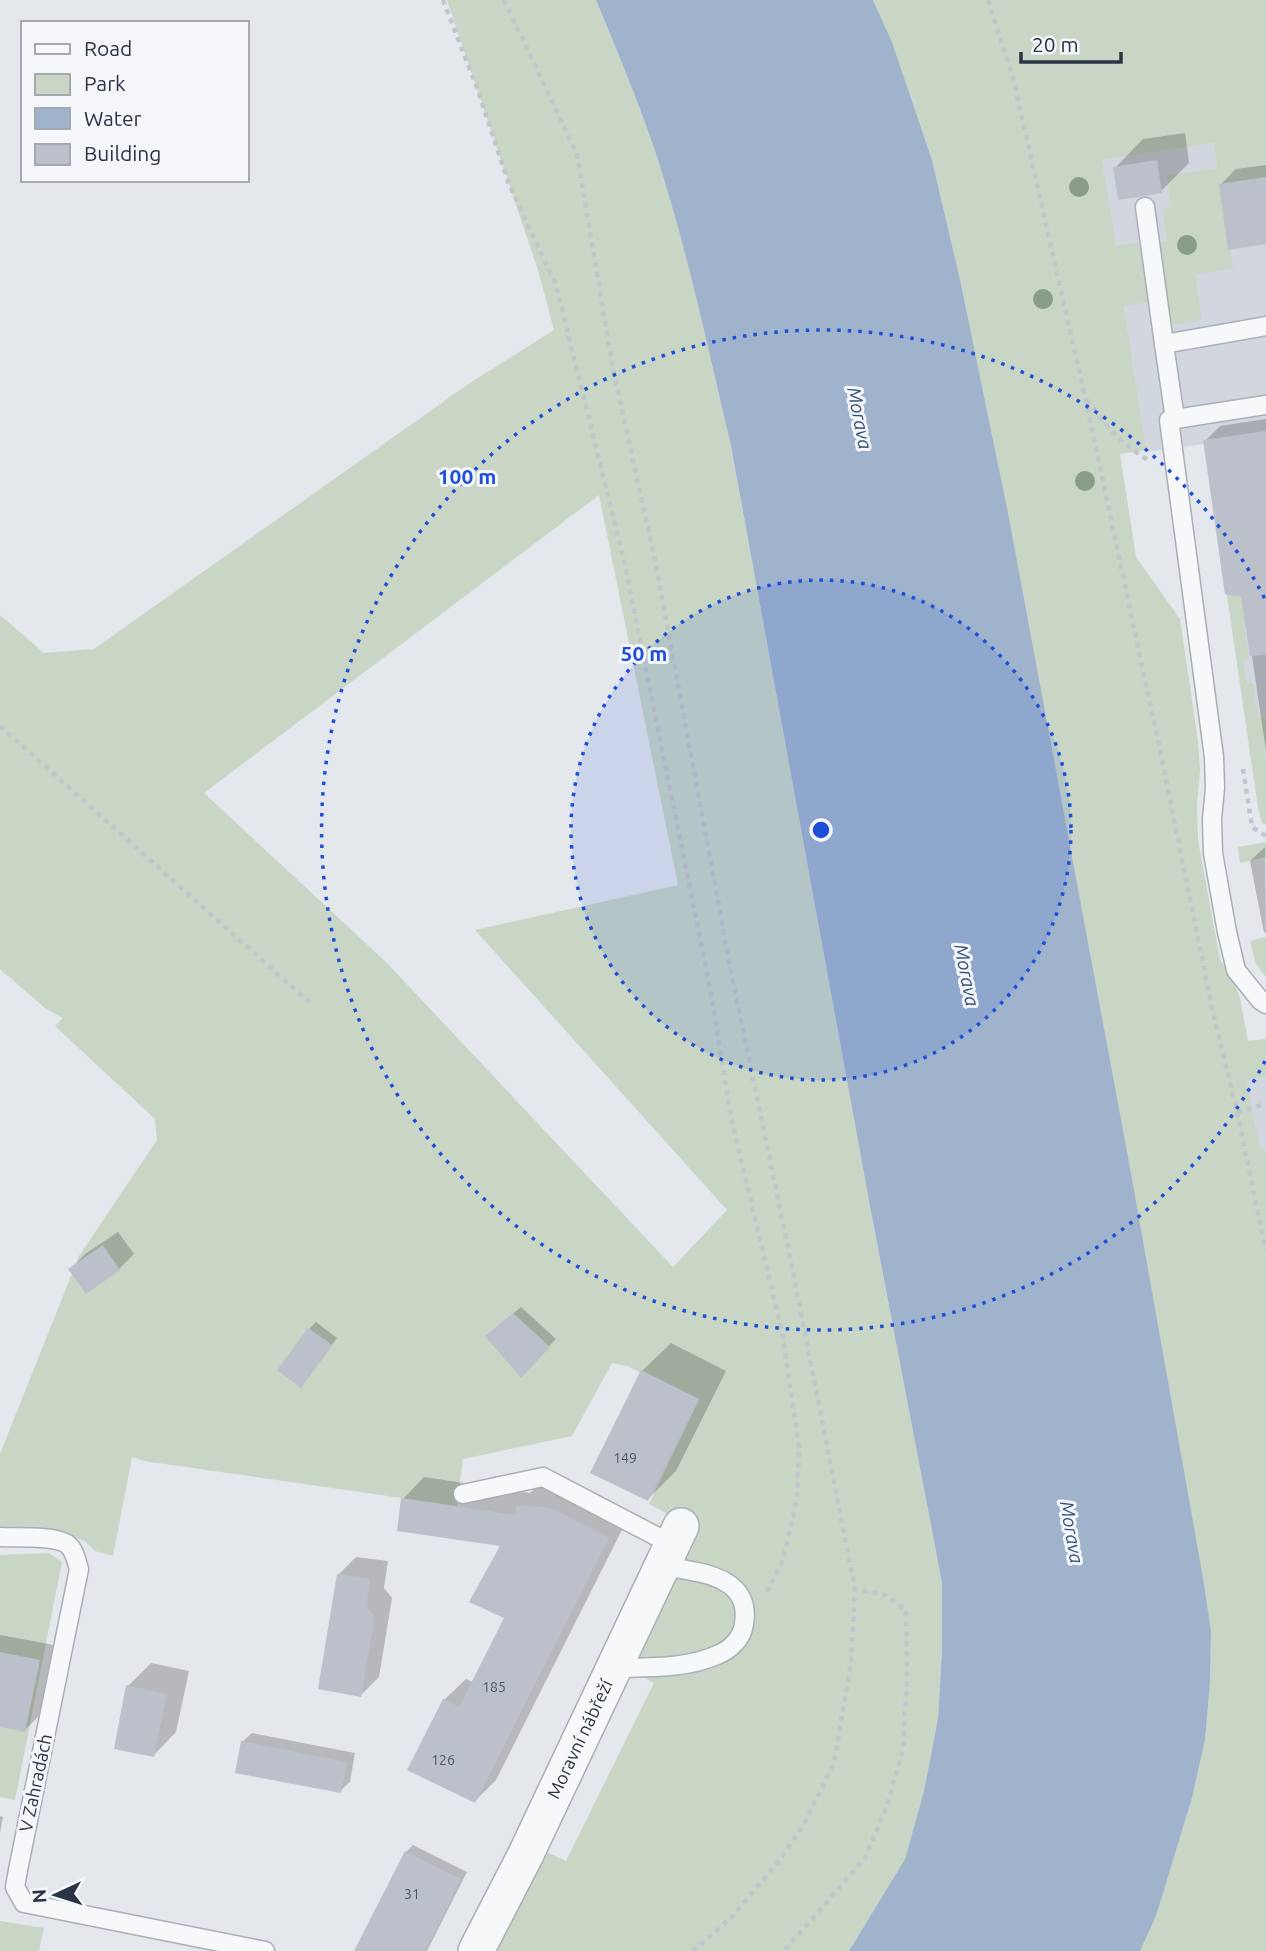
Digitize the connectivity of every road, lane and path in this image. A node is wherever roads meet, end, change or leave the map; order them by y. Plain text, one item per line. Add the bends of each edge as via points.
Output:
1 (443, 0) edge
2 (504, 0) edge
3 (988, 0) edge
4 (1145, 207) dead end
5 (1266, 326) edge
6 (1164, 344) junction
7 (1085, 397) junction
8 (1266, 405) edge
9 (1175, 419) junction
10 (1176, 475) junction
11 (0, 726) edge
12 (309, 1002) dead end
13 (1266, 1004) edge
14 (1266, 1104) edge
15 (1237, 1112) junction
16 (1266, 1251) edge
17 (463, 1494) dead end
18 (0, 1536) edge
19 (672, 1546) junction
20 (855, 1589) junction
21 (744, 1604) junction
22 (614, 1668) junction
23 (265, 1951) edge
24 (476, 1951) edge
25 (693, 1951) edge
26 (784, 1951) edge

1 - 21 path via 509,184 556,285 624,561 709,982 731,1117 782,1332 799,1447 797,1499 782,1563 767,1592
2 - 20 path via 577,154 613,369 655,560 732,977
3 - 7 path via 1013,78
4 - 6 lane
5 - 6 lane
6 - 9 lane
7 - 10 path via 1108,429 1130,449
7 - 15 path
8 - 9 lane
9 - 10 lane via 1168,420
10 - 13 lane via 1214,757 1213,853 1224,918 1236,970
11 - 12 path
14 - 15 path
15 - 16 path
17 - 19 lane via 543,1477
18 - 23 lane, V Zahradách via 66,1544 79,1569 15,1887 24,1903
19 - 21 lane via 706,1574 735,1589
19 - 22 street, Moravní nábřeží
20 - 25 path via 851,1663 834,1763 804,1824 778,1862 730,1918
20 - 26 path via 885,1595 906,1610 903,1750 887,1806 864,1858
21 - 22 lane via 742,1632 724,1652 690,1663
22 - 24 street, Moravní nábřeží

